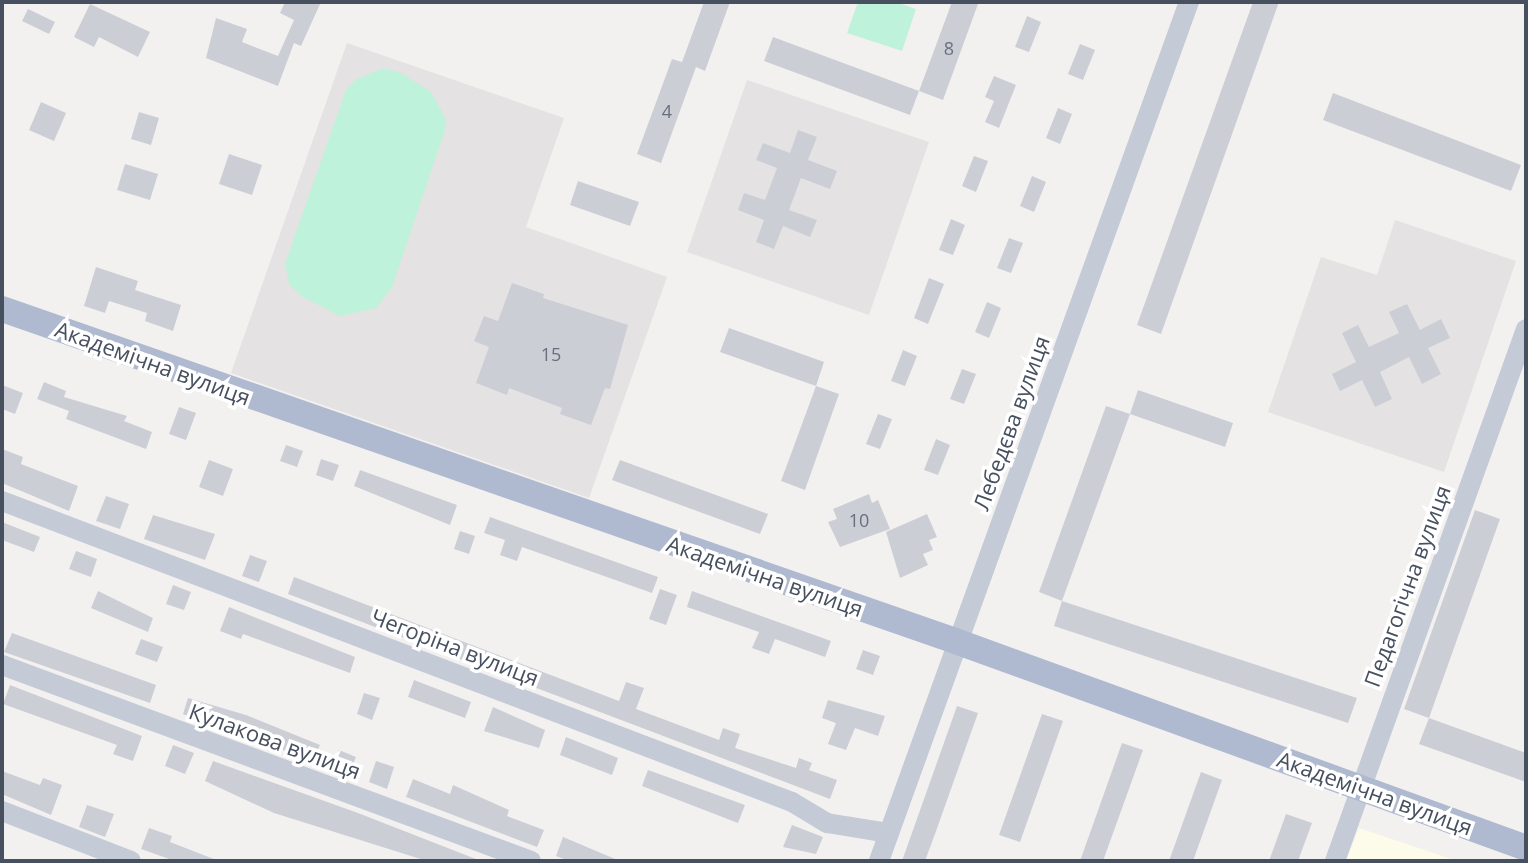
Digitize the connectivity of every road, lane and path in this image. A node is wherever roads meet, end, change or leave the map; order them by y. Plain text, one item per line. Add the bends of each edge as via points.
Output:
1 (1189, 2) edge
2 (2, 309) edge
3 (1526, 329) edge
4 (2, 501) edge
5 (958, 642) junction
6 (2, 665) edge
7 (1361, 788) junction
8 (2, 811) edge
9 (889, 833) junction
10 (1526, 848) edge
11 (131, 861) edge
12 (531, 861) edge
13 (879, 861) edge
14 (1335, 861) edge

1 - 5 street, Лебедєва вулиця
2 - 5 main road, Академічна вулиця
3 - 7 street, Педагогічна вулиця
4 - 9 street, Чегоріна вулиця via 792,802 827,823
5 - 7 main road, Академічна вулиця
5 - 9 street, Лебедєва вулиця
6 - 12 street, Кулакова вулиця
7 - 10 main road, Академічна вулиця
7 - 14 street, Педагогічна вулиця
8 - 11 street
9 - 13 street, Лебедєва вулиця

